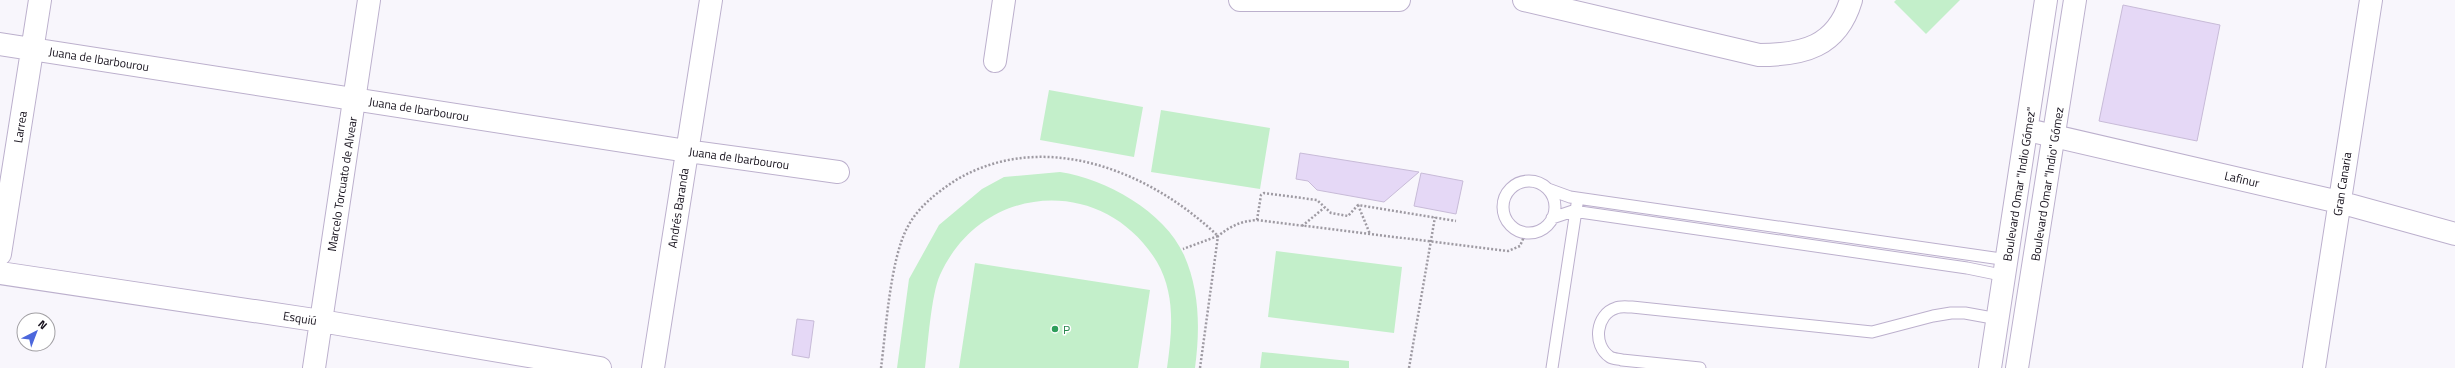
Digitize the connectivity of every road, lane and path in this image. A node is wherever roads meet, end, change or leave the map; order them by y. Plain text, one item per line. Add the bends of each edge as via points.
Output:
1 (40, 0) edge
2 (369, 0) edge
3 (711, 0) edge
4 (1004, 0) edge
5 (1240, 0) edge
6 (1399, 0) edge
7 (1524, 0) edge
8 (1851, 0) edge
9 (2046, 0) edge
10 (2075, 0) edge
11 (2372, 0) edge
12 (0, 44) edge
13 (33, 49) junction
14 (995, 61) dead end
15 (355, 99) junction
16 (2028, 130) junction
17 (2054, 136) junction
18 (687, 151) junction
19 (838, 172) dead end
20 (1548, 189) junction
21 (1578, 198) junction
22 (2339, 202) junction
23 (1358, 205) junction
24 (1324, 208) junction
25 (1576, 211) junction
26 (1435, 217) junction
27 (1552, 218) junction
28 (1258, 220) junction
29 (1456, 221) dead end
30 (1302, 226) junction
31 (1526, 232) junction
32 (1370, 234) junction
33 (2455, 234) edge
34 (1218, 236) junction
35 (1431, 242) junction
36 (1183, 249) dead end
37 (0, 254) edge
38 (2007, 268) junction
39 (0, 273) edge
40 (1998, 319) junction
41 (321, 321) junction
42 (314, 368) edge
43 (600, 368) edge
44 (653, 368) edge
45 (880, 368) edge
46 (1200, 368) edge
47 (1409, 368) edge
48 (1552, 368) edge
49 (1700, 368) edge
50 (1990, 368) edge
51 (2017, 368) edge
52 (2314, 368) edge

1 - 13 street, Larrea
2 - 15 street, Marcelo Torcuato de Alvear
3 - 18 street, Andrés Baranda
4 - 14 street
5 - 6 street
7 - 8 street via 1759,55 1786,55 1818,45 1836,32 1846,17
9 - 16 street, Boulevard Omar "Indio Gómez"
10 - 17 street, Boulevard Omar "Indio" Gómez
11 - 22 street, Gran Canaria
12 - 13 street, Juana de Ibarbourou
13 - 15 street, Juana de Ibarbourou
13 - 37 street, Larrea
15 - 18 street, Juana de Ibarbourou
15 - 41 street, Marcelo Torcuato de Alvear
16 - 17 street, Lafinur
16 - 38 street, Boulevard Omar "Indio Gómez"
17 - 22 street, Lafinur
17 - 51 street, Boulevard Omar "Indio" Gómez
18 - 19 street, Juana de Ibarbourou
18 - 44 street, Andrés Baranda
20 - 21 lane
20 - 27 lane via 1554,203
20 - 31 lane via 1542,184 1527,181 1513,186 1508,191 1503,206 1507,220 1518,230
21 - 25 lane
21 - 38 lane
22 - 33 street, Lafinur
22 - 52 street, Gran Canaria
23 - 24 path via 1348,216 1331,213
23 - 26 path
23 - 32 path
24 - 28 path via 1316,200 1264,193 1261,195
24 - 30 path
25 - 27 lane
25 - 38 lane via 1967,268
25 - 48 lane
26 - 29 path
26 - 35 path
27 - 31 lane via 1541,230
28 - 30 path
28 - 34 path via 1244,221 1231,226
30 - 32 path
31 - 35 path via 1520,246 1508,251
32 - 35 path
34 - 36 path
34 - 45 path via 1197,216 1161,192 1121,173 1078,159 1022,157 968,174 944,188 923,205 907,228 896,265
34 - 46 path
35 - 47 path
38 - 40 street, Boulevard Omar "Indio Gómez"
39 - 41 street, Esquiú
40 - 49 lane via 1965,312 1951,313 1872,332 1632,307 1616,308 1602,317 1598,332 1602,347 1610,357
40 - 50 street, Boulevard Omar "Indio Gómez"
41 - 42 street, Marcelo Torcuato de Alvear
41 - 43 street, Esquiú

